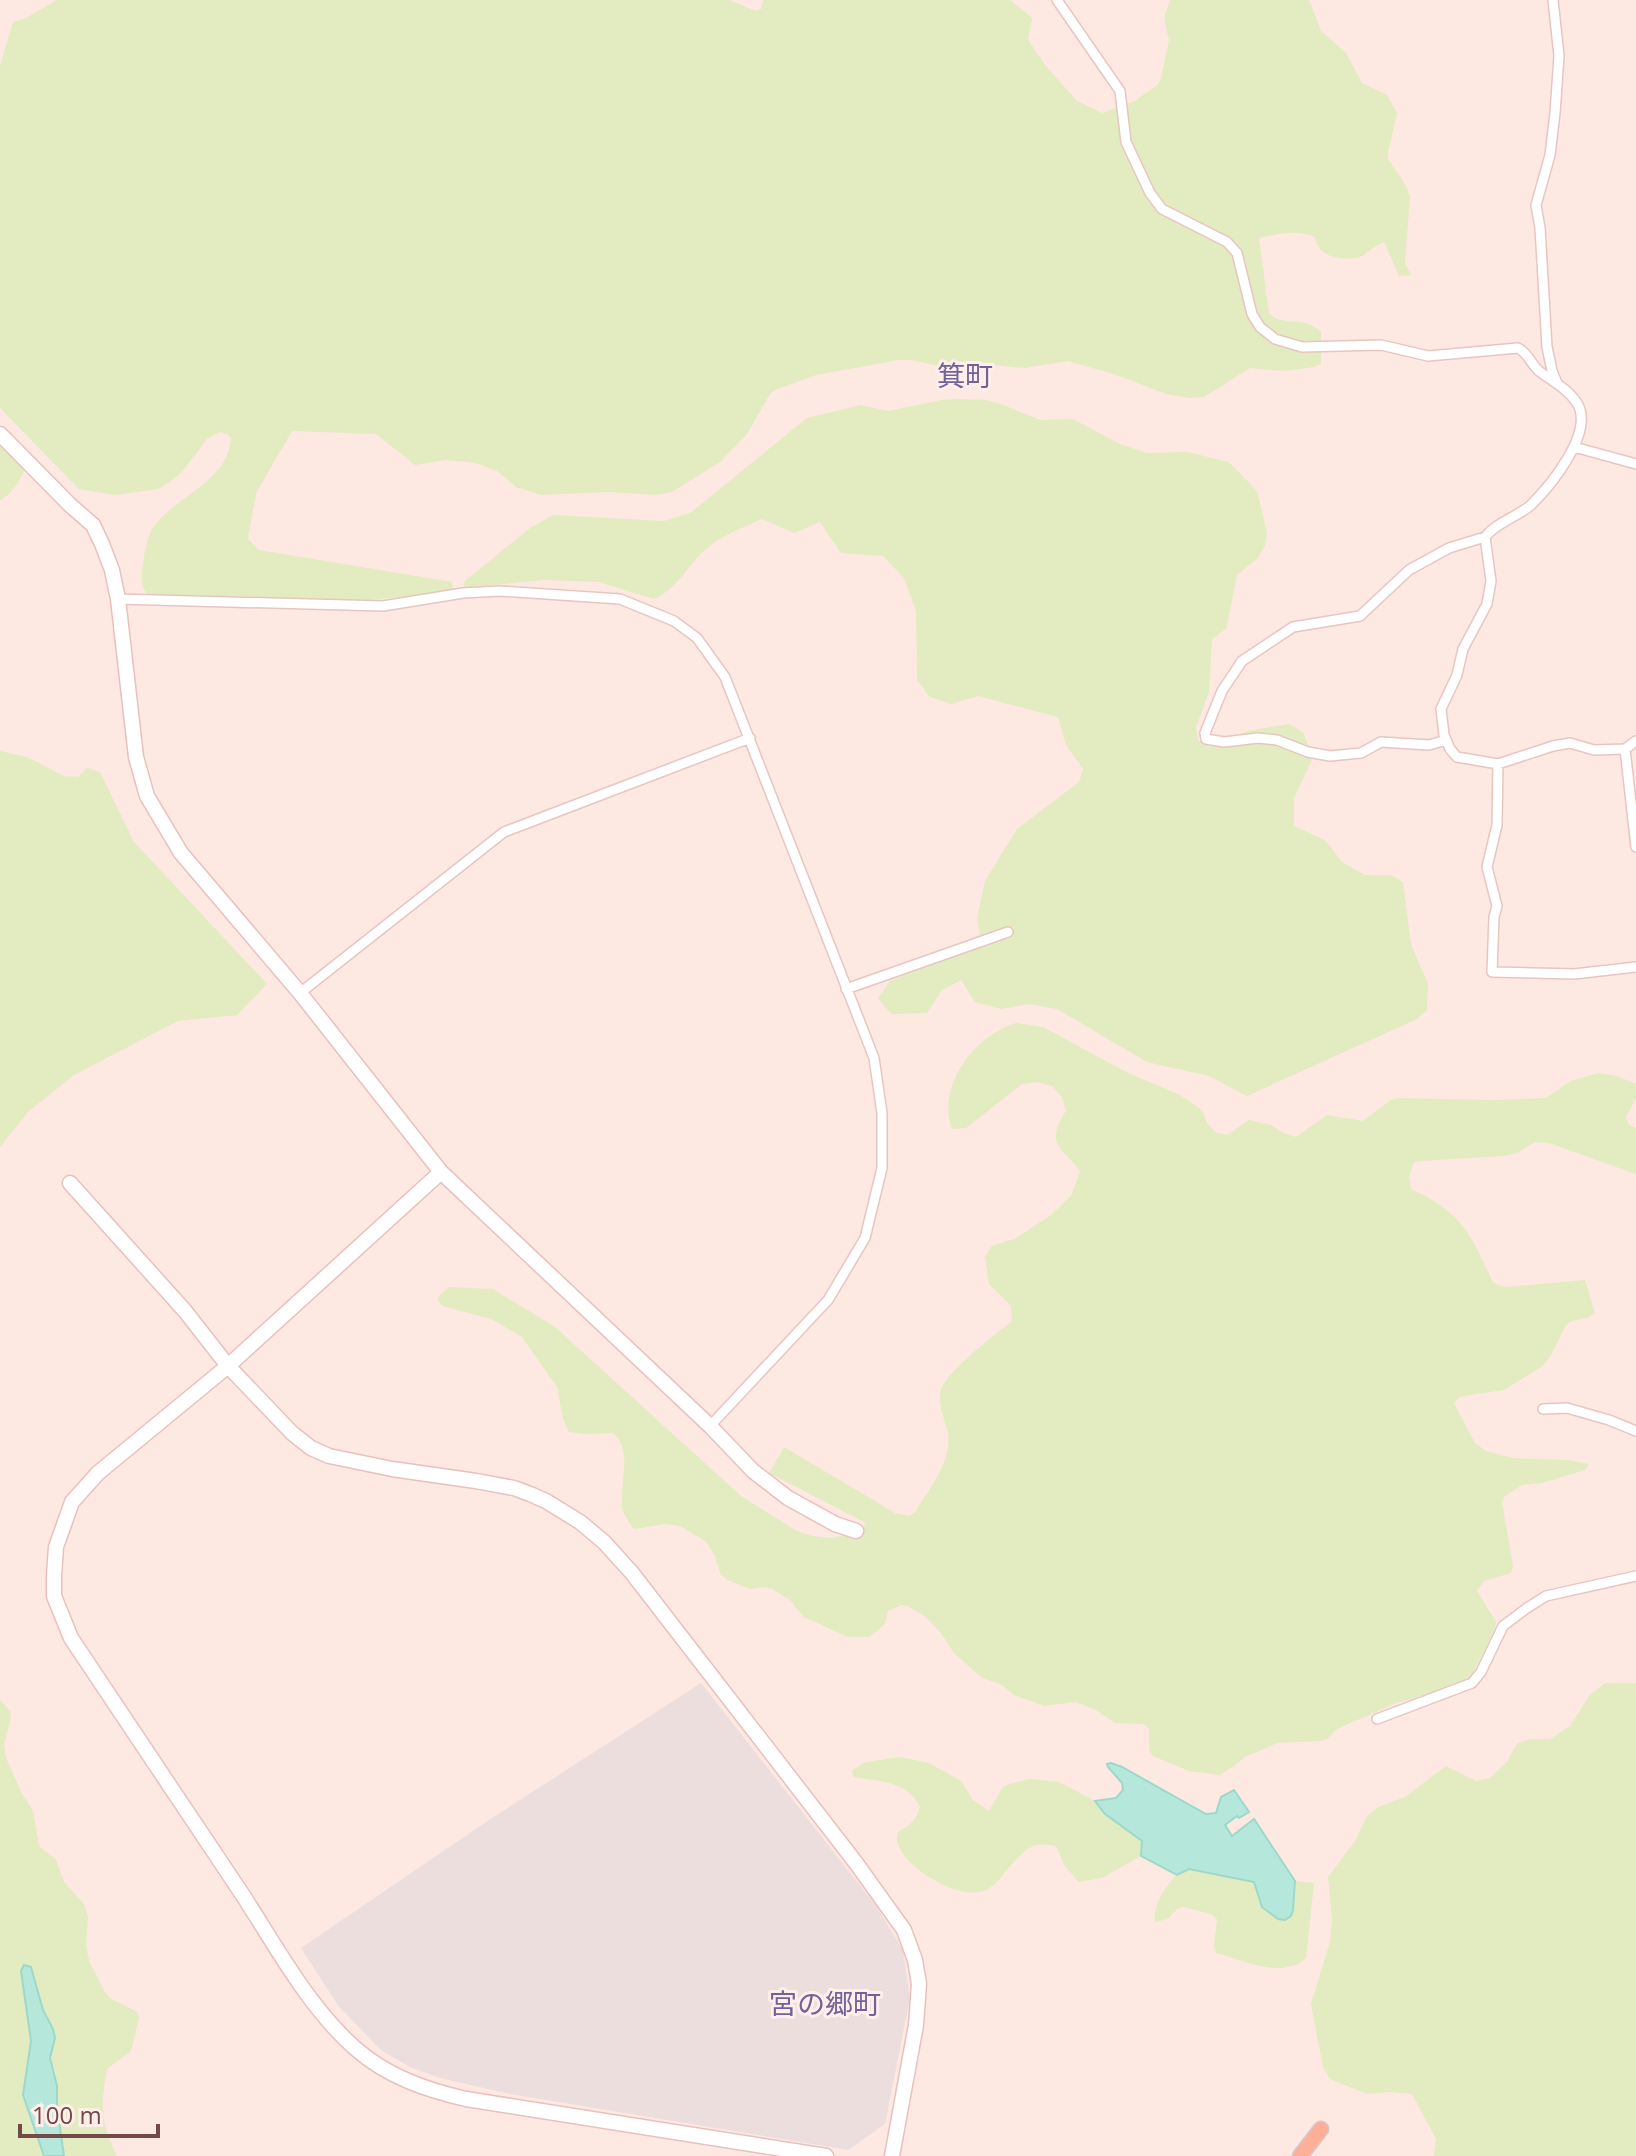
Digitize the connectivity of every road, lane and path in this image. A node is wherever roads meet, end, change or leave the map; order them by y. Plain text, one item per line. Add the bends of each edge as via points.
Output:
1 (1057, 0) edge
2 (1553, 0) edge
3 (1557, 383) junction
4 (0, 434) edge
5 (1574, 447) junction
6 (1636, 464) edge
7 (1485, 537) junction
8 (118, 599) junction
9 (750, 738) junction
10 (1446, 740) junction
11 (1636, 741) edge
12 (1625, 749) junction
13 (1498, 764) junction
14 (1636, 847) edge
15 (1008, 932) dead end
16 (1636, 967) edge
17 (846, 989) junction
18 (300, 993) junction
19 (441, 1172) junction
20 (70, 1183) dead end
21 (228, 1366) junction
22 (1543, 1409) dead end
23 (710, 1426) junction
24 (1636, 1431) edge
25 (856, 1531) dead end
26 (1636, 1576) edge
27 (1377, 1719) dead end
28 (1321, 2129) dead end
29 (826, 2156) edge
30 (892, 2156) edge
31 (1300, 2156) edge

1 - 3 street via 1120,91 1126,142 1150,193 1162,209 1227,242 1237,253 1252,314 1275,339 1302,347 1381,345 1428,356 1518,348
2 - 3 street via 1559,56 1555,113 1536,205 1547,347
3 - 5 street via 1577,403 1583,418
4 - 8 street via 93,525
5 - 6 street
5 - 7 street via 1550,485
7 - 10 street via 1491,581 1487,604 1441,709
7 - 10 street via 1449,548 1409,570 1360,616 1293,627 1264,645 1242,661 1222,691 1205,733 1206,739 1224,742 1277,740 1330,756 1361,753 1381,742 1429,745
8 - 9 street via 383,606 500,591 620,599 674,621 697,638 725,677
8 - 18 street via 136,757 147,796 181,853
9 - 17 street
9 - 18 street via 504,832
10 - 13 street via 1457,757
11 - 12 street
12 - 13 street via 1594,750 1570,743
12 - 14 street
13 - 16 street via 1497,825 1487,867 1497,906 1492,972 1574,974
15 - 17 street
17 - 23 street via 874,1058 882,1113 882,1168 865,1238 828,1300
18 - 19 street
19 - 21 street
19 - 23 street
20 - 21 street
21 - 29 street via 98,1473 72,1502 56,1547 54,1596 71,1638 320,2011 357,2050 427,2090
21 - 30 street via 311,1448 329,1456 530,1494 580,1522 632,1573 904,1930 919,1984
22 - 24 street via 1567,1408
23 - 25 street via 788,1498
26 - 27 street via 1546,1596 1503,1626 1472,1683
28 - 31 main road

